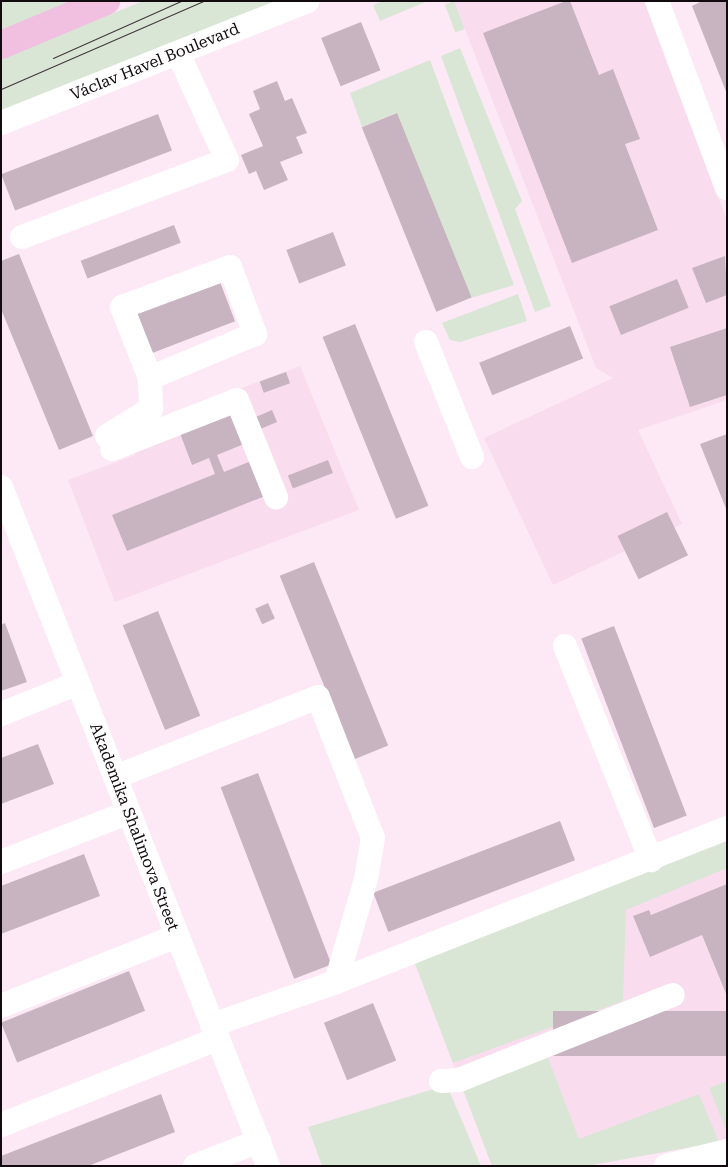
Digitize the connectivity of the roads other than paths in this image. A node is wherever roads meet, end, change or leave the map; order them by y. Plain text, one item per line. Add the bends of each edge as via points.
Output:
1 (106, 1) edge
2 (308, 1) edge
3 (656, 1) edge
4 (1, 45) edge
5 (178, 53) junction
6 (1, 123) edge
7 (727, 188) edge
8 (22, 237) dead end
9 (426, 342) dead end
10 (150, 378) junction
11 (472, 457) dead end
12 (1, 487) edge
13 (276, 497) dead end
14 (565, 646) dead end
15 (78, 683) junction
16 (1, 714) edge
17 (115, 777) junction
18 (129, 812) junction
19 (727, 828) edge
20 (652, 860) junction
21 (1, 862) edge
22 (177, 936) junction
23 (336, 982) junction
24 (673, 995) dead end
25 (1, 1006) edge
26 (214, 1032) junction
27 (442, 1081) dead end
28 (1, 1125) edge
29 (259, 1141) junction
30 (727, 1151) edge
31 (195, 1166) edge
32 (268, 1166) edge
33 (666, 1166) edge

1 - 4 main road
2 - 5 street, Václav Havel Boulevard
3 - 7 street
5 - 6 street, Václav Havel Boulevard
5 - 8 street via 227,160
9 - 11 street
10 - 10 street via 122,307 230,267 256,334
10 - 13 street via 151,408 109,442 237,400
12 - 15 street, Akademika Shalimova Street
14 - 20 street
15 - 16 street
15 - 17 street, Akademika Shalimova Street
17 - 18 street, Akademika Shalimova Street
17 - 23 street via 318,697 373,838 366,879
18 - 21 street
18 - 22 street, Akademika Shalimova Street
19 - 20 street
20 - 23 street
22 - 25 street
22 - 26 street, Akademika Shalimova Street
23 - 26 street
24 - 27 street via 459,1080
26 - 28 street
26 - 29 street, Akademika Shalimova Street
29 - 31 street
29 - 32 street, Akademika Shalimova Street
30 - 33 street

